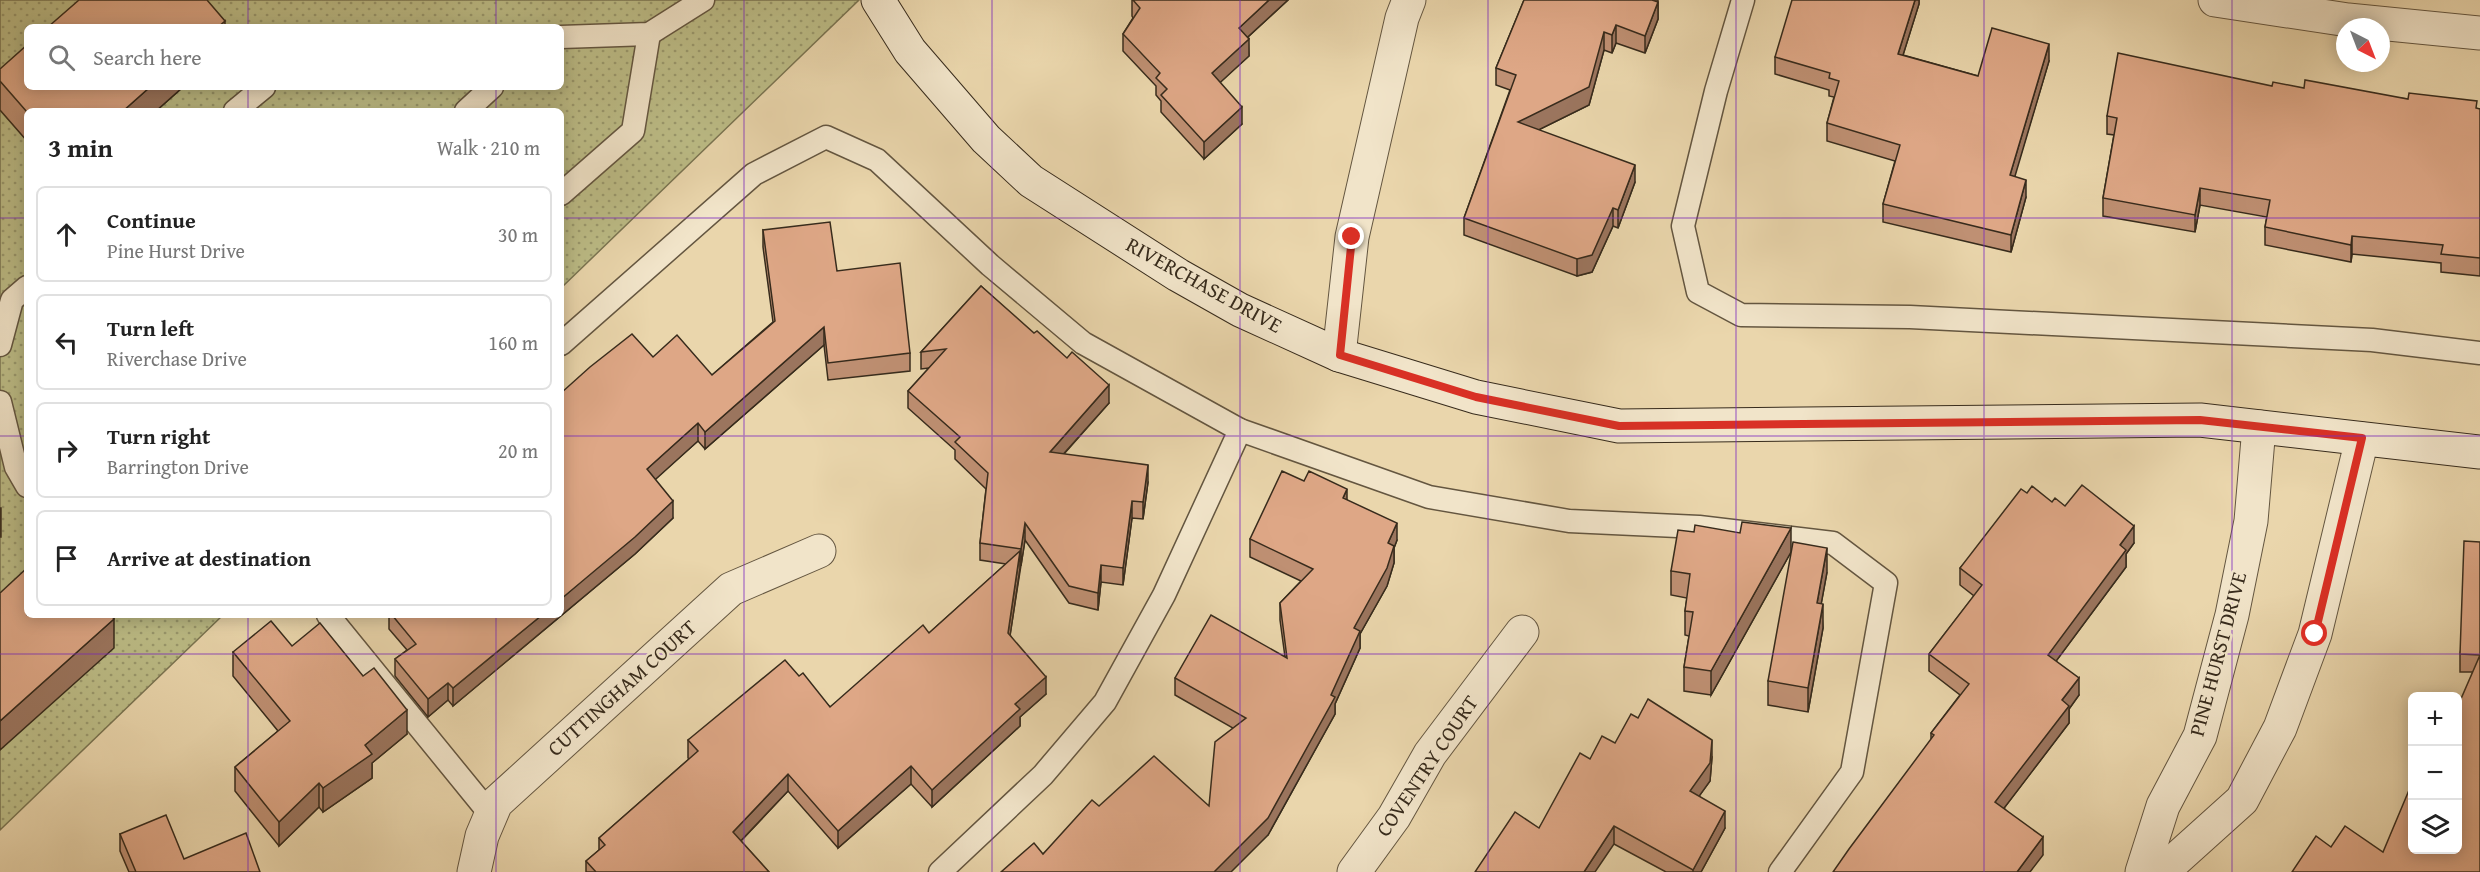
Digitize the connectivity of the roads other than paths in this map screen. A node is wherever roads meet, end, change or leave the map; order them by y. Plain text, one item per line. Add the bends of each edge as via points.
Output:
1 (702, 0) edge
2 (878, 0) edge
3 (1409, 0) edge
4 (1743, 0) edge
5 (2215, 0) edge
6 (2480, 33) edge
7 (649, 34) junction
8 (564, 37) edge
9 (260, 90) edge
10 (489, 90) edge
11 (239, 108) edge
12 (469, 108) edge
13 (564, 191) edge
14 (24, 290) edge
15 (564, 341) edge
16 (0, 345) edge
17 (2480, 353) edge
18 (1340, 355) junction
19 (0, 402) edge
20 (2259, 427) junction
21 (1240, 430) junction
22 (2362, 438) junction
23 (2480, 452) edge
24 (24, 481) edge
25 (819, 551) dead end
26 (329, 618) edge
27 (1522, 632) dead end
28 (491, 815) junction
29 (474, 872) edge
30 (940, 872) edge
31 (1354, 872) edge
32 (1780, 872) edge
33 (2142, 872) edge
34 (2162, 872) edge

1 - 7 lane
2 - 18 street, RIVERCHASE DRIVE via 910,51 986,139 1031,182 1240,310
3 - 18 street via 1352,237
4 - 17 lane via 1683,226 1698,292 1741,315 1910,316 2372,340
5 - 6 street via 2348,20
7 - 8 lane
7 - 13 lane via 633,131
9 - 11 lane
10 - 12 lane
14 - 16 lane via 12,300
15 - 21 lane via 754,174 826,137 878,160 990,266 1083,344
18 - 20 street, RIVERCHASE DRIVE via 1476,397 1619,426 2200,420
19 - 24 lane via 16,466
20 - 22 street, RIVERCHASE DRIVE
20 - 33 street, PINE HURST DRIVE via 2251,521 2200,736 2163,806
21 - 30 lane via 1164,596 1105,702 1043,775
21 - 32 lane via 1429,498 1569,521 1699,527 1833,543 1886,583 1852,772
22 - 23 street, RIVERCHASE DRIVE
22 - 34 street via 2315,634 2280,728 2242,800
25 - 28 street, CUTTINGHAM COURT via 731,589 496,803
26 - 28 lane
27 - 31 street, COVENTRY COURT via 1430,754 1394,817
28 - 29 street, CUTTINGHAM COURT

